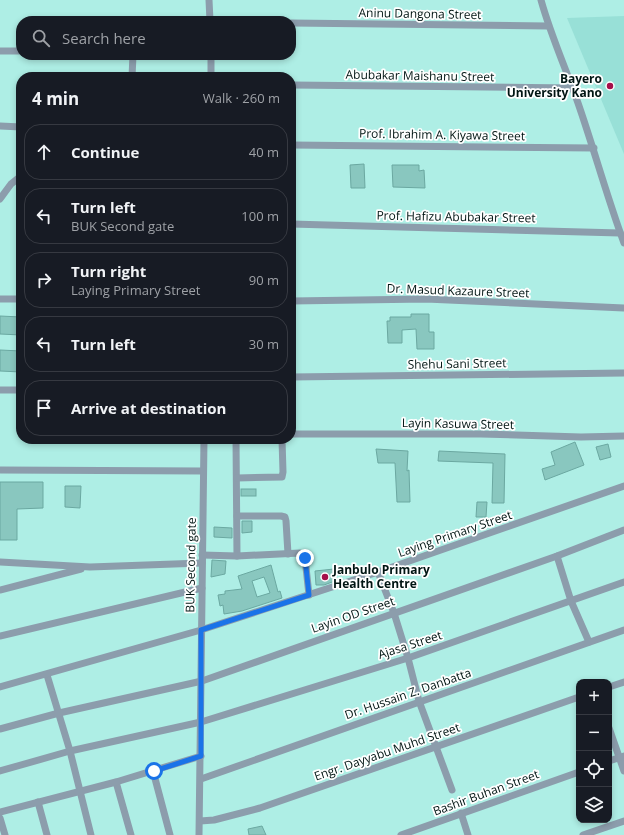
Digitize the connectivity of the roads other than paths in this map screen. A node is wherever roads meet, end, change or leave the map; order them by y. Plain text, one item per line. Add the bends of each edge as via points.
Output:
1 (209, 0) edge
2 (541, 0) edge
3 (210, 16) edge
4 (296, 23) edge
5 (548, 26) junction
6 (0, 51) edge
7 (16, 51) edge
8 (133, 60) edge
9 (211, 60) edge
10 (132, 72) edge
11 (211, 72) edge
12 (296, 86) edge
13 (573, 88) junction
14 (0, 126) edge
15 (16, 127) edge
16 (296, 145) edge
17 (594, 148) junction
18 (16, 180) edge
19 (0, 199) edge
20 (296, 224) edge
21 (620, 233) junction
22 (624, 243) edge
23 (0, 299) edge
24 (16, 299) edge
25 (296, 301) edge
26 (624, 308) edge
27 (624, 373) edge
28 (296, 377) edge
29 (0, 390) edge
30 (16, 390) edge
31 (296, 434) edge
32 (624, 436) edge
33 (204, 444) edge
34 (236, 444) edge
35 (282, 444) edge
36 (0, 470) edge
37 (203, 471) junction
38 (237, 478) junction
39 (624, 486) edge
40 (237, 516) junction
41 (624, 530) edge
42 (288, 554) junction
43 (202, 555) junction
44 (237, 556) junction
45 (557, 556) junction
46 (0, 562) edge
47 (202, 563) junction
48 (90, 567) junction
49 (378, 572) junction
50 (624, 582) edge
51 (202, 588) junction
52 (0, 590) edge
53 (309, 595) junction
54 (571, 601) junction
55 (394, 612) junction
56 (201, 630) junction
57 (624, 630) edge
58 (0, 636) edge
59 (589, 642) junction
60 (408, 658) junction
61 (48, 675) junction
62 (202, 681) junction
63 (624, 682) edge
64 (612, 686) edge
65 (0, 687) edge
66 (576, 698) edge
67 (419, 701) junction
68 (59, 713) junction
69 (202, 722) junction
70 (0, 729) edge
71 (612, 734) edge
72 (437, 747) junction
73 (70, 751) junction
74 (201, 756) junction
75 (622, 756) edge
76 (612, 760) edge
77 (0, 771) edge
78 (154, 771) junction
79 (624, 771) edge
80 (576, 773) edge
81 (200, 778) junction
82 (116, 782) junction
83 (452, 790) dead end
84 (80, 792) junction
85 (38, 802) junction
86 (0, 812) edge
87 (461, 814) junction
88 (0, 818) edge
89 (200, 821) junction
90 (624, 821) edge
91 (4, 835) edge
92 (47, 835) edge
93 (91, 835) edge
94 (131, 835) edge
95 (170, 835) edge
96 (199, 835) edge
97 (401, 835) edge
98 (468, 835) edge
99 (583, 835) edge

1 - 3 street
2 - 5 street
4 - 5 street, Aninu Dangona Street
5 - 13 street
6 - 7 street
8 - 10 street
9 - 11 street
12 - 13 street, Abubakar Maishanu Street
13 - 17 street
14 - 15 street
16 - 17 street, Prof. Ibrahim A. Kiyawa Street
17 - 21 street
18 - 19 street
20 - 21 street, Prof. Hafizu Abubakar Street
21 - 22 street
23 - 24 street
25 - 26 street, Dr. Masud Kazaure Street via 426,299
27 - 28 street, Shehu Sani Street
29 - 30 street
31 - 32 street, Layin Kasuwa Street
33 - 37 street, BUK Second gate
34 - 38 street
35 - 38 street via 282,477
36 - 37 street
37 - 43 street, BUK Second gate
38 - 40 street
39 - 49 street, Laying Primary Street
40 - 42 street via 285,518
40 - 44 street
41 - 45 street, Layin OD Street
42 - 44 street
42 - 53 street via 300,553 305,558
43 - 44 street
43 - 47 street, BUK Second gate
45 - 54 street
45 - 55 street, Layin OD Street
46 - 48 street
47 - 48 street
47 - 51 street, BUK Second gate
48 - 52 street
49 - 53 street, Laying Primary Street
49 - 55 street
50 - 54 street, Ajasa Street
51 - 56 street, BUK Second gate
51 - 58 street
53 - 56 street, Laying Primary Street
54 - 59 street
54 - 60 street, Ajasa Street
55 - 60 street
55 - 62 street, Layin OD Street
56 - 61 street, Laying Primary Street
56 - 62 street, BUK Second gate
57 - 59 street, Dr. Hussain Z. Danbatta
59 - 67 street, Dr. Hussain Z. Danbatta
60 - 67 street
60 - 69 street, Ajasa Street
61 - 65 street, Laying Primary Street
61 - 68 street
62 - 68 street, Layin OD Street
62 - 69 street, BUK Second gate
63 - 64 street
66 - 72 street, Engr. Dayyabu Muhd Street
67 - 72 street
67 - 81 street, Dr. Hussain Z. Danbatta
68 - 70 street, Layin OD Street
68 - 73 street
69 - 73 street, Ajasa Street
69 - 74 street, BUK Second gate
71 - 75 street
72 - 83 street
72 - 89 street, Engr. Dayyabu Muhd Street via 260,808
73 - 77 street, Ajasa Street
73 - 84 street
74 - 78 street
74 - 81 street, BUK Second gate
75 - 76 street
75 - 79 street
78 - 82 street
78 - 95 street
80 - 87 street, Bashir Buhan Street
81 - 89 street, BUK Second gate
82 - 84 street
82 - 94 street
84 - 85 street
84 - 93 street
85 - 86 street
85 - 92 street
87 - 97 street, Bashir Buhan Street
87 - 98 street
88 - 91 street
89 - 96 street, BUK Second gate
90 - 99 street

